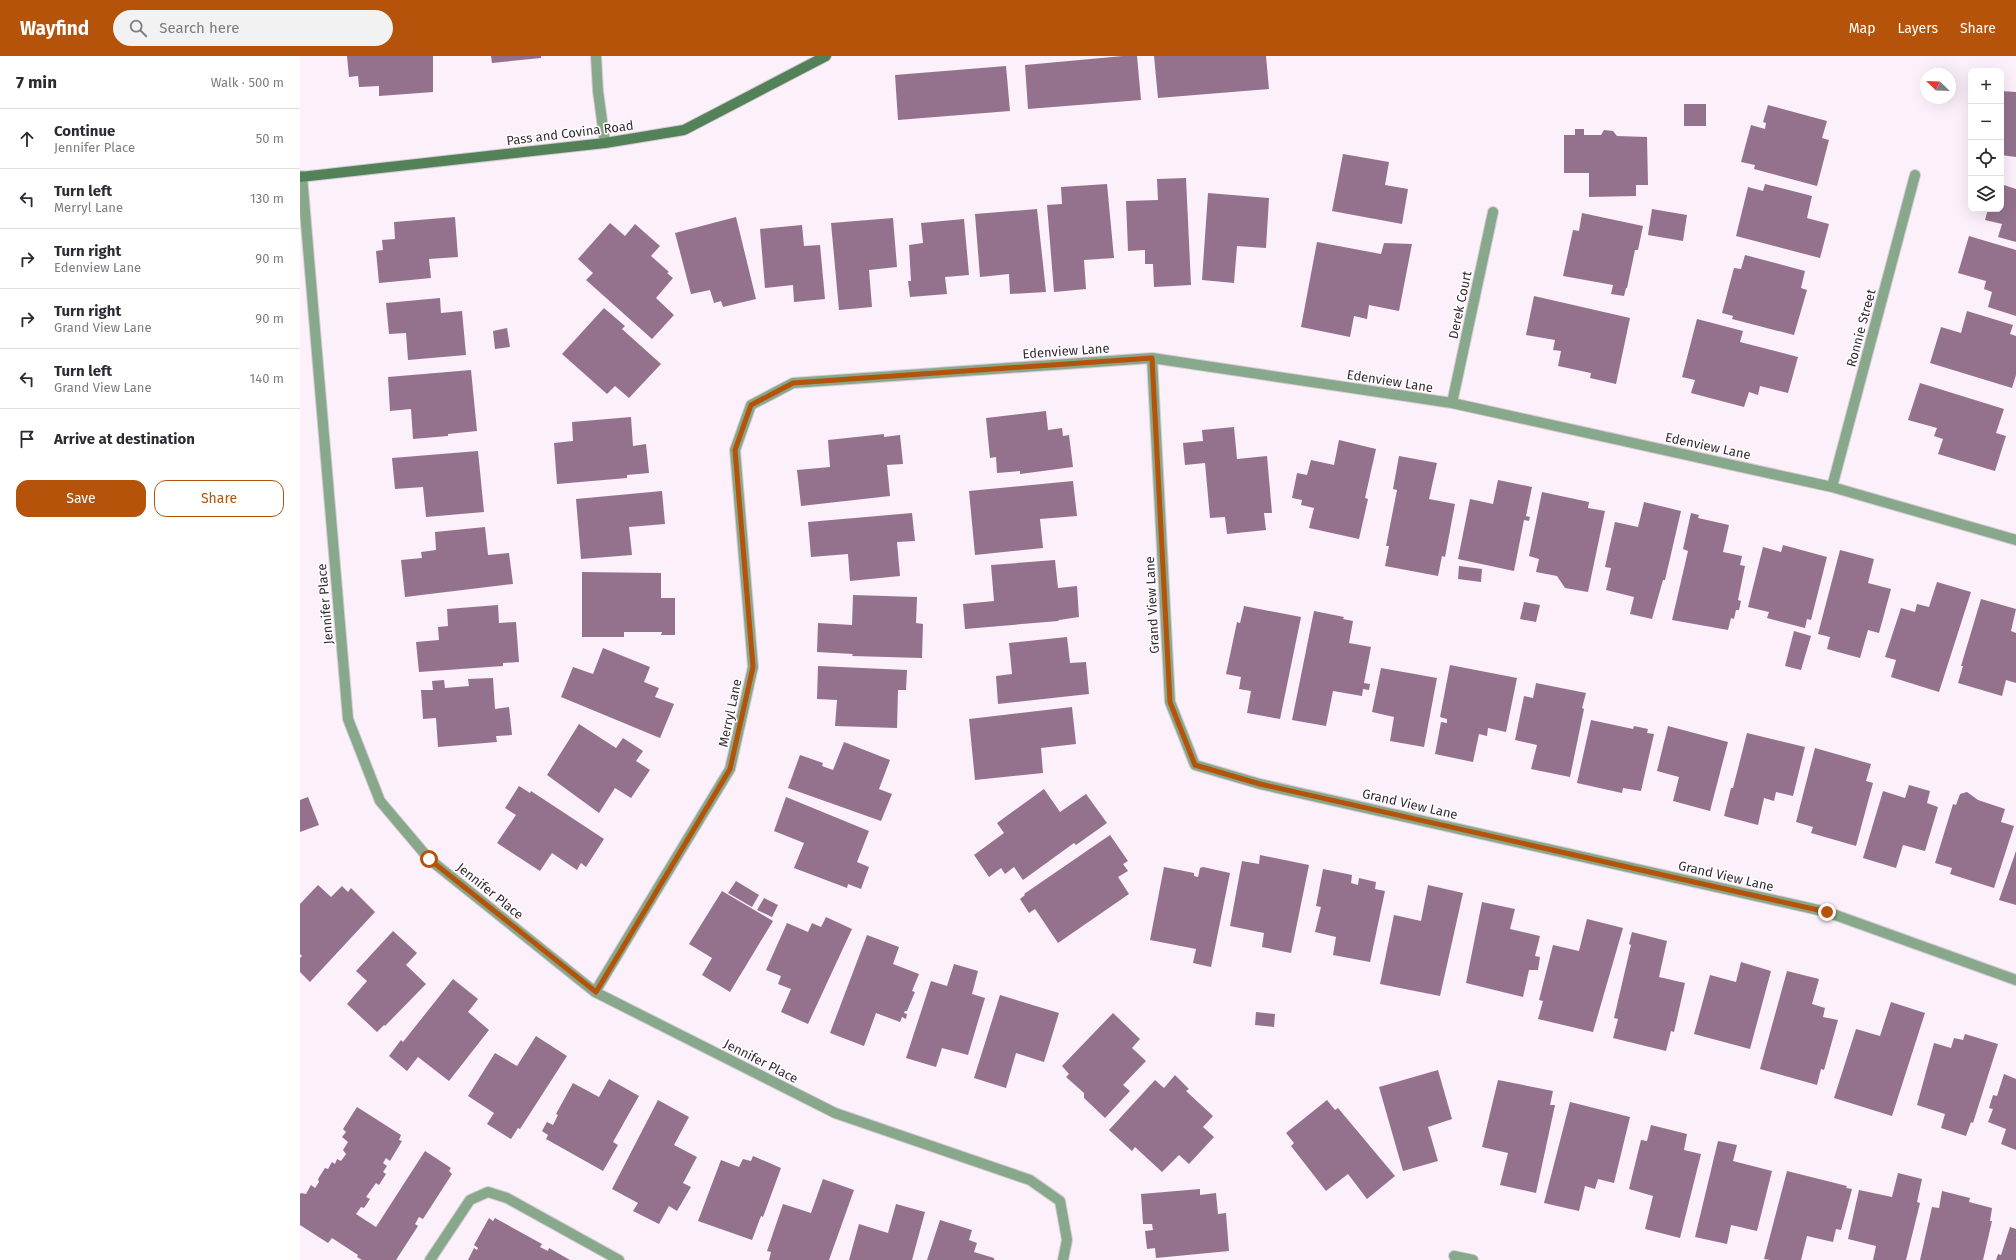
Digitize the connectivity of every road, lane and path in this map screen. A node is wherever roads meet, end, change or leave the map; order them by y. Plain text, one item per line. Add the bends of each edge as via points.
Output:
1 (596, 56) edge
2 (826, 56) edge
3 (605, 143) junction
4 (1915, 175) dead end
5 (301, 176) edge
6 (1493, 212) dead end
7 (1152, 358) junction
8 (1452, 404) junction
9 (751, 405) joint
10 (1832, 487) junction
11 (2016, 540) edge
12 (2016, 980) edge
13 (596, 992) junction
14 (1454, 1256) dead end
15 (430, 1260) edge
16 (619, 1260) edge
17 (1063, 1260) edge
18 (1473, 1260) edge

1 - 3 street
2 - 3 street, Pass and Covina Road via 684,130
3 - 5 street, Pass and Covina Road
4 - 10 street, Ronnie Street
5 - 13 street, Jennifer Place via 348,719 380,800 429,859
6 - 8 street, Derek Court
7 - 8 street, Edenview Lane
7 - 9 street, Edenview Lane via 793,383
7 - 12 street, Grand View Lane via 1170,702 1195,765 1260,784 1827,912
8 - 10 street, Edenview Lane
9 - 13 street, Merryl Lane via 735,450 753,667 730,769
10 - 11 street, Edenview Lane
13 - 17 street, Jennifer Place via 835,1113 1030,1180 1060,1200 1067,1240
14 - 18 street
15 - 16 street via 470,1200 488,1192 507,1198

